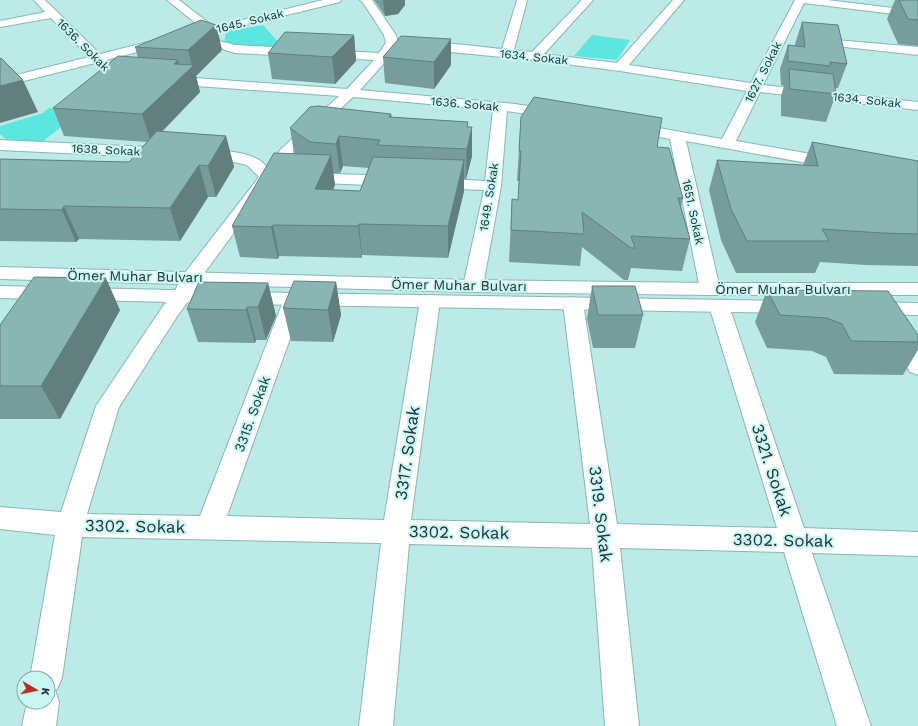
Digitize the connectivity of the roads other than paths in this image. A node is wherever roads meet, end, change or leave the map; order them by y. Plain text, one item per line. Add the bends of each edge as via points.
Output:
1 (39, 0) edge
2 (172, 0) edge
3 (336, 0) edge
4 (522, 0) edge
5 (588, 0) edge
6 (679, 0) edge
7 (800, 0) edge
8 (370, 1) edge
9 (53, 14) junction
10 (918, 14) edge
11 (0, 24) edge
12 (211, 30) junction
13 (189, 36) edge
14 (781, 38) junction
15 (173, 40) edge
16 (918, 51) edge
17 (507, 54) junction
18 (535, 56) junction
19 (383, 57) junction
20 (98, 59) junction
21 (620, 67) junction
22 (0, 83) edge
23 (755, 88) junction
24 (350, 93) junction
25 (918, 106) edge
26 (500, 107) junction
27 (568, 116) edge
28 (620, 125) edge
29 (677, 135) junction
30 (727, 144) junction
31 (0, 145) edge
32 (847, 165) edge
33 (268, 176) junction
34 (406, 182) edge
35 (422, 183) edge
36 (493, 186) junction
37 (0, 273) edge
38 (191, 278) junction
39 (473, 286) junction
40 (918, 289) edge
41 (0, 292) edge
42 (182, 296) junction
43 (714, 297) junction
44 (294, 299) junction
45 (430, 301) junction
46 (573, 303) junction
47 (806, 307) edge
48 (853, 308) edge
49 (885, 309) junction
50 (918, 309) edge
51 (918, 367) edge
52 (0, 518) edge
53 (70, 525) junction
54 (209, 528) junction
55 (396, 531) junction
56 (605, 536) junction
57 (794, 540) junction
58 (918, 544) edge
59 (47, 670) edge
60 (42, 710) edge
61 (39, 726) edge
62 (376, 726) edge
63 (622, 726) edge
64 (854, 726) edge

1 - 9 street, 1636. Sokak
2 - 12 street, 1634. Sokak
3 - 12 street, 1645. Sokak
4 - 17 street
5 - 18 street
6 - 21 street
7 - 10 street
7 - 14 street, 1627. Sokak
8 - 19 street via 392,43
9 - 11 street
9 - 20 street, 1636. Sokak
12 - 13 street, 1645. Sokak
12 - 19 street, 1634. Sokak via 213,43 235,49
14 - 16 street
14 - 23 street, 1627. Sokak
15 - 20 street
17 - 18 street, 1634. Sokak
17 - 19 street, 1634. Sokak via 416,46
18 - 21 street, 1634. Sokak
19 - 24 street
20 - 22 street
20 - 24 street, 1636. Sokak via 113,74 122,77
21 - 23 street, 1634. Sokak
23 - 25 street, 1634. Sokak
23 - 30 street, 1627. Sokak
24 - 26 street, 1636. Sokak
24 - 33 street via 286,152
26 - 27 street, 1636. Sokak
26 - 36 street, 1649. Sokak
28 - 29 street
29 - 30 street
29 - 43 street, 1651. Sokak
30 - 32 street
31 - 33 street, 1638. Sokak via 230,156 252,162
33 - 34 street
33 - 38 street
35 - 36 street
36 - 39 street, 1649. Sokak
37 - 38 street, Ömer Muhar Bulvarı
38 - 39 street, Ömer Muhar Bulvarı
38 - 42 street
39 - 43 street, Ömer Muhar Bulvarı
40 - 43 street, Ömer Muhar Bulvarı
41 - 42 street, Ömer Muhar Bulvarı
42 - 44 street, Ömer Muhar Bulvarı
42 - 53 street via 108,406
43 - 46 street, Ömer Muhar Bulvarı
43 - 47 street, Ömer Muhar Bulvarı
43 - 57 street, 3321. Sokak
44 - 45 street, Ömer Muhar Bulvarı
44 - 54 street, 3315. Sokak
45 - 46 street, Ömer Muhar Bulvarı
45 - 55 street, 3317. Sokak
46 - 56 street, 3319. Sokak
48 - 49 street, Ömer Muhar Bulvarı
49 - 50 street, Ömer Muhar Bulvarı
49 - 51 street
52 - 53 street, 3302. Sokak
53 - 54 street, 3302. Sokak
53 - 59 street
54 - 55 street, 3302. Sokak
55 - 56 street, 3302. Sokak
55 - 62 street, 3317. Sokak
56 - 57 street, 3302. Sokak
56 - 63 street, 3319. Sokak
57 - 58 street, 3302. Sokak
57 - 64 street, 3321. Sokak
60 - 61 street

